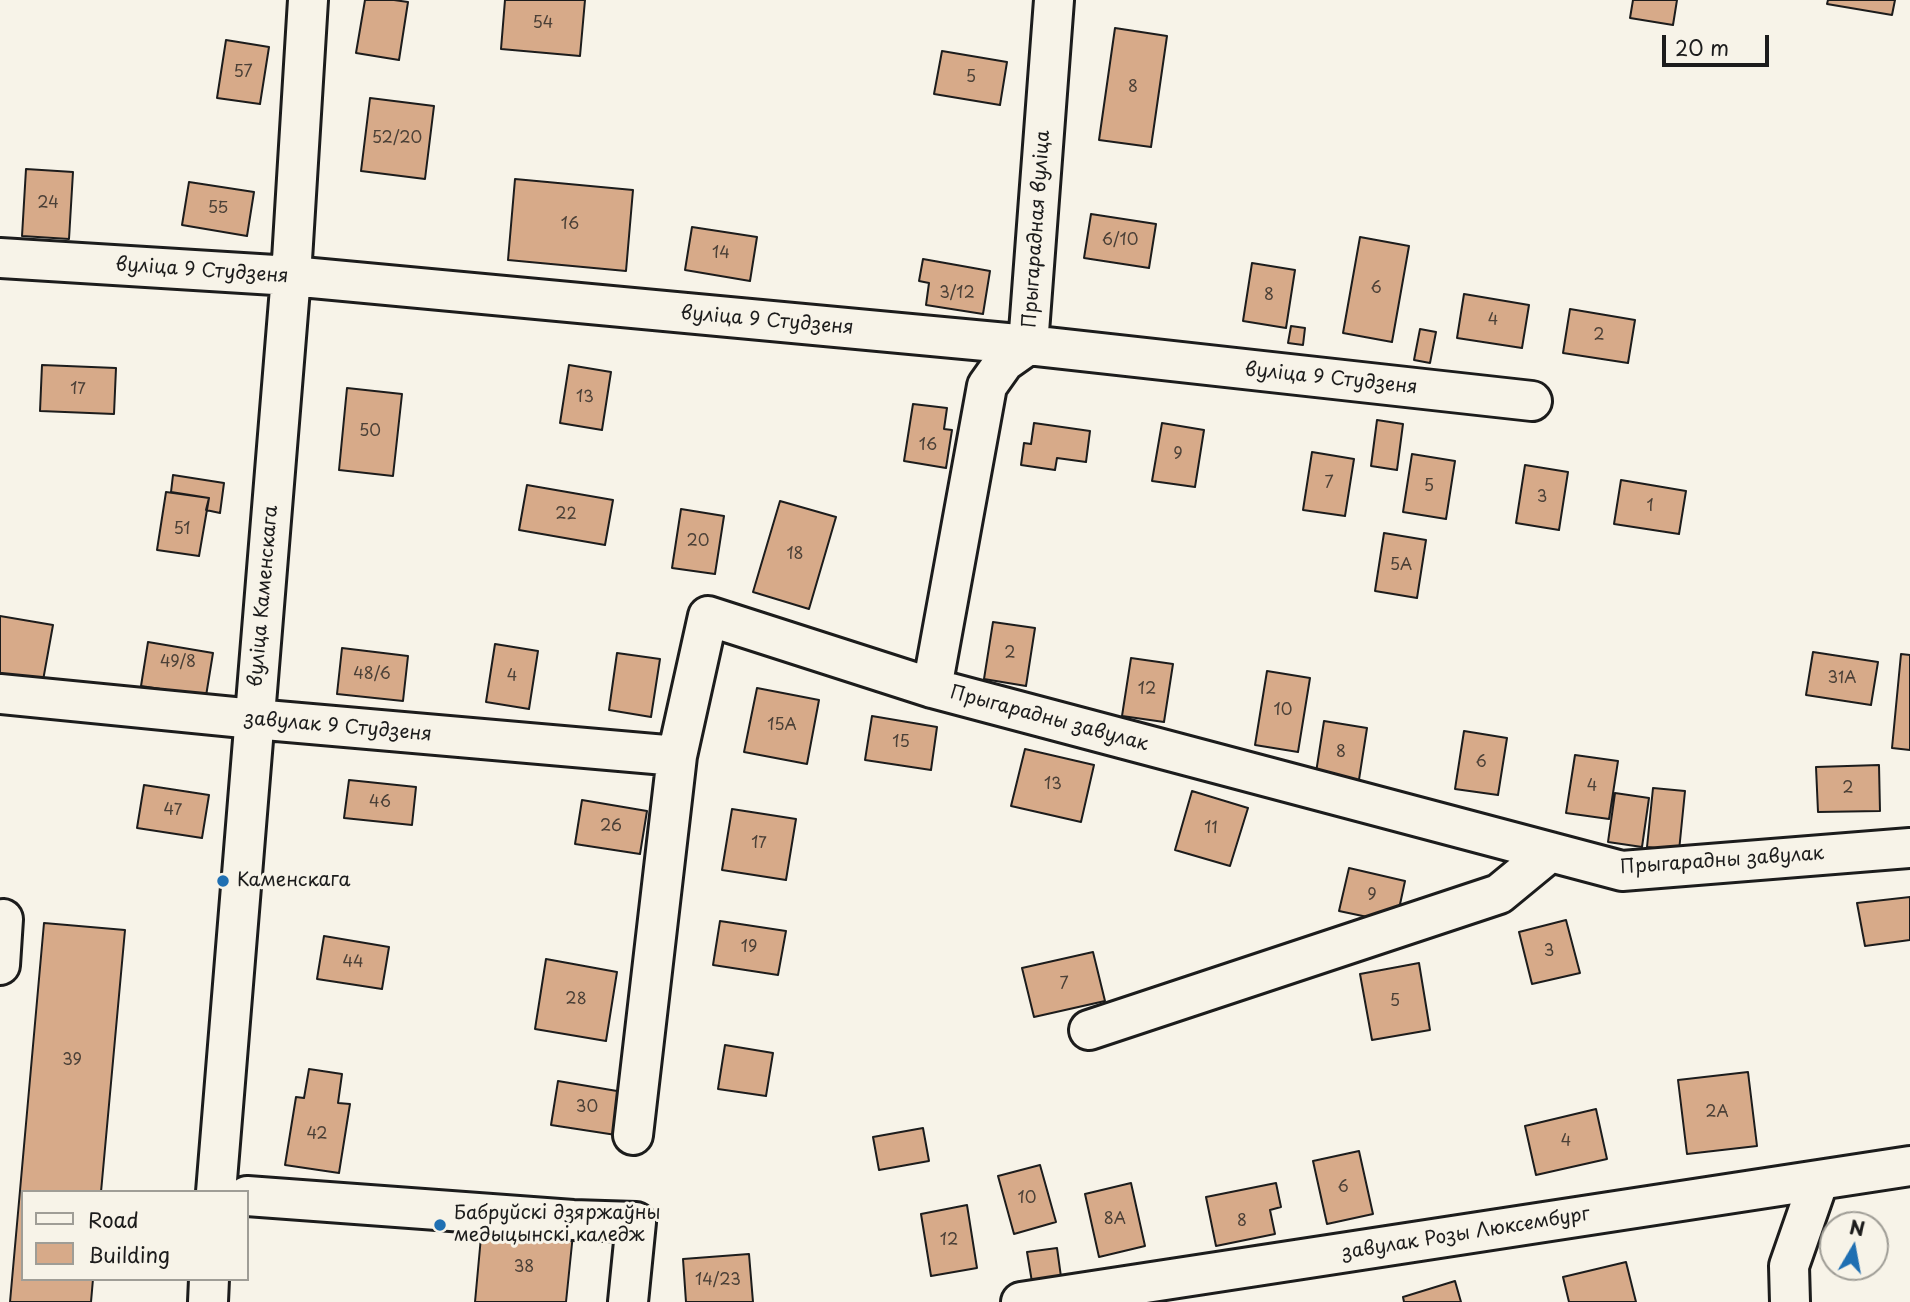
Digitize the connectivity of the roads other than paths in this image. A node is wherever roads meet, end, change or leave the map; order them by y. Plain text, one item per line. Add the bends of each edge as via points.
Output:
1 (308, 0) edge
2 (1054, 0) edge
3 (0, 258) edge
4 (291, 276) junction
5 (1028, 345) junction
6 (1532, 401) dead end
7 (932, 688) junction
8 (0, 694) edge
9 (254, 719) junction
10 (677, 756) junction
11 (1910, 848) edge
12 (1550, 852) junction
13 (3, 919) dead end
14 (0, 965) edge
15 (1089, 1030) dead end
16 (633, 1135) dead end
17 (1910, 1166) edge
18 (1819, 1180) junction
19 (216, 1190) edge
20 (248, 1196) edge
21 (209, 1281) edge
22 (208, 1302) edge
23 (628, 1302) edge
24 (1021, 1302) edge
25 (1790, 1302) edge

1 - 4 street, вуліца Каменскага
2 - 5 street, Прыгарадная вуліца
3 - 4 street, вуліца 9 Студзеня
4 - 5 street, вуліца 9 Студзеня
4 - 9 street, вуліца Каменскага
5 - 6 street, вуліца 9 Студзеня
5 - 7 street, Прыгарадная вуліца via 1004,362 987,386
7 - 10 street, Прыгарадны завулак via 708,616
7 - 12 street, Прыгарадны завулак
8 - 9 street, завулак 9 Студзеня
9 - 10 street, завулак 9 Студзеня
9 - 19 street, вуліца Каменскага
10 - 16 street, Прыгарадны завулак
11 - 12 street, Прыгарадны завулак via 1622,872
12 - 15 street via 1499,894
13 - 14 street
17 - 18 street, завулак Розы Люксембург
18 - 24 street, завулак Розы Люксембург
18 - 25 street via 1789,1266
20 - 23 street via 636,1222
21 - 22 street

